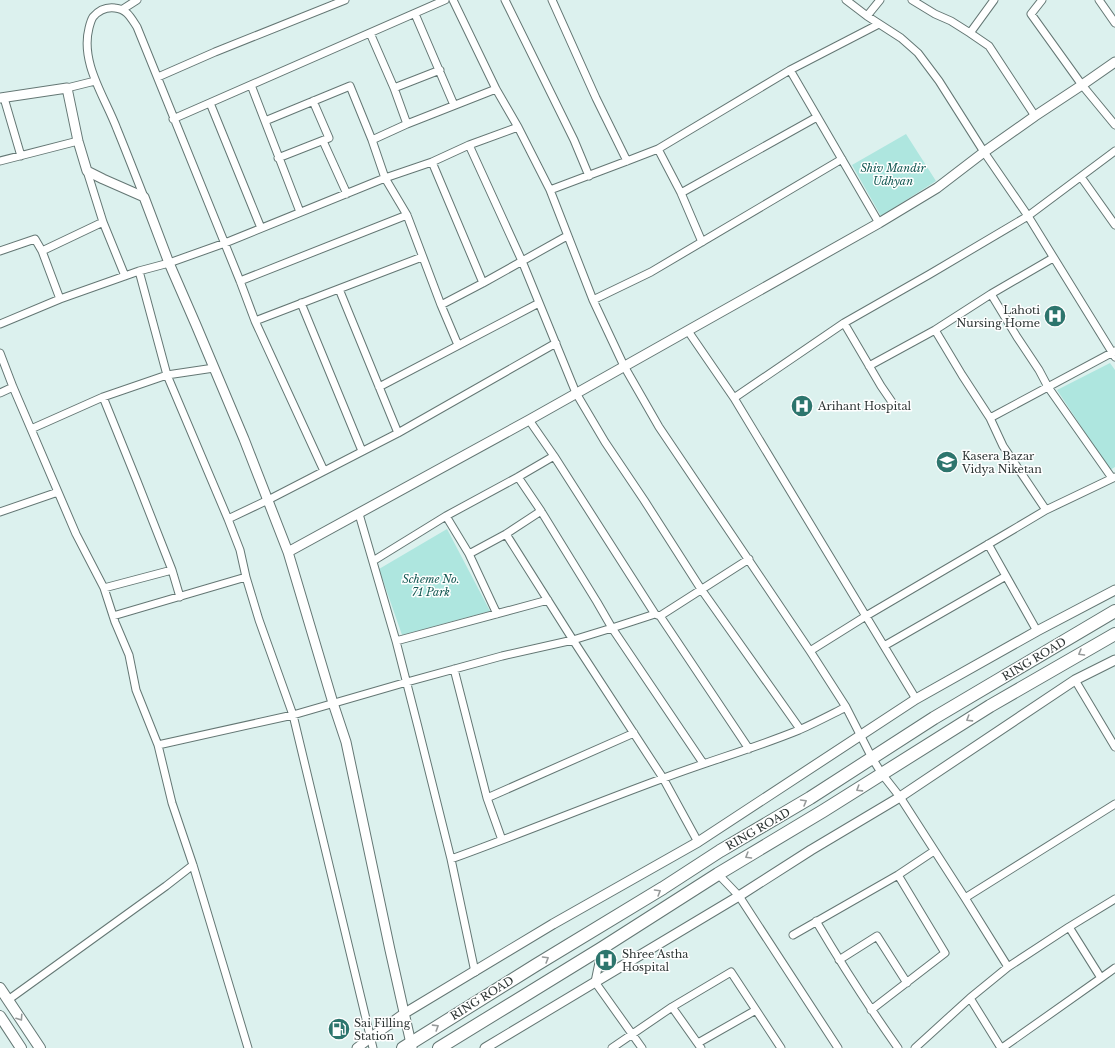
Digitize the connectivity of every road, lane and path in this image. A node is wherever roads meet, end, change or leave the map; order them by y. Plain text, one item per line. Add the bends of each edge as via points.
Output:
1 (137, 0) edge
2 (345, 0) edge
3 (446, 0) edge
4 (454, 0) edge
5 (505, 0) edge
6 (552, 0) edge
7 (846, 0) edge
8 (880, 0) edge
9 (912, 0) edge
10 (1042, 0) edge
11 (1099, 0) edge
12 (991, 1) edge
13 (123, 10) junction
14 (415, 14) junction
15 (868, 16) junction
16 (1115, 23) edge
17 (879, 24) junction
18 (370, 33) junction
19 (970, 33) junction
20 (1115, 62) edge
21 (440, 70) junction
22 (790, 70) junction
23 (158, 77) junction
24 (95, 81) junction
25 (1082, 85) junction
26 (250, 86) junction
27 (67, 88) junction
28 (394, 88) junction
29 (496, 89) junction
30 (2, 98) edge
31 (313, 101) junction
32 (210, 103) junction
33 (454, 105) junction
34 (1035, 116) junction
35 (817, 117) junction
36 (173, 119) junction
37 (265, 121) junction
38 (407, 124) junction
39 (1115, 125) edge
40 (518, 127) junction
41 (372, 140) junction
42 (78, 141) junction
43 (322, 141) junction
44 (469, 145) junction
45 (658, 149) junction
46 (1115, 151) edge
47 (984, 152) junction
48 (21, 156) junction
49 (278, 158) junction
50 (842, 159) junction
51 (0, 161) edge
52 (627, 161) junction
53 (432, 162) junction
54 (87, 171) junction
55 (589, 176) junction
56 (1081, 177) junction
57 (385, 178) junction
58 (550, 190) junction
59 (681, 193) junction
60 (347, 194) junction
61 (144, 197) junction
62 (300, 212) junction
63 (407, 215) junction
64 (1028, 216) junction
65 (104, 222) junction
66 (878, 223) junction
67 (1115, 226) edge
68 (261, 228) junction
69 (567, 236) junction
70 (702, 242) junction
71 (225, 243) junction
72 (0, 251) edge
73 (42, 251) junction
74 (422, 257) junction
75 (1053, 258) junction
76 (522, 261) junction
77 (169, 263) junction
78 (139, 271) junction
79 (125, 276) junction
80 (240, 281) junction
81 (483, 283) junction
82 (339, 289) junction
83 (991, 294) junction
84 (60, 299) junction
85 (593, 300) junction
86 (301, 303) junction
87 (539, 303) junction
88 (441, 305) junction
89 (255, 321) junction
90 (844, 323) junction
91 (0, 324) edge
92 (935, 330) junction
93 (688, 331) junction
94 (556, 343) junction
95 (458, 345) junction
96 (0, 353) edge
97 (1114, 353) edge
98 (624, 366) junction
99 (870, 366) junction
100 (214, 368) junction
101 (166, 375) junction
102 (379, 386) junction
103 (13, 387) junction
104 (1048, 387) junction
105 (0, 393) edge
106 (576, 393) junction
107 (103, 396) junction
108 (734, 398) junction
109 (894, 405) dead end
110 (990, 418) junction
111 (529, 420) junction
112 (31, 429) junction
113 (398, 433) junction
114 (362, 451) junction
115 (554, 456) junction
116 (324, 471) junction
117 (518, 477) junction
118 (1113, 477) edge
119 (58, 492) junction
120 (268, 500) junction
121 (1046, 510) junction
122 (541, 511) junction
123 (0, 512) edge
124 (359, 514) junction
125 (446, 516) junction
126 (228, 520) junction
127 (506, 534) junction
128 (988, 544) junction
129 (288, 552) junction
130 (469, 554) junction
131 (749, 559) junction
132 (373, 561) junction
133 (172, 570) junction
134 (1006, 576) junction
135 (246, 577) junction
136 (104, 588) junction
137 (701, 589) junction
138 (1115, 590) edge
139 (180, 597) junction
140 (548, 600) junction
141 (1115, 611) edge
142 (497, 614) junction
143 (657, 615) junction
144 (113, 616) junction
145 (866, 616) junction
146 (612, 628) junction
147 (1037, 631) junction
148 (1115, 634) edge
149 (573, 640) junction
150 (396, 641) junction
151 (884, 646) junction
152 (810, 651) junction
153 (1115, 660) edge
154 (454, 669) junction
155 (1075, 680) junction
156 (406, 682) junction
157 (916, 699) junction
158 (333, 704) junction
159 (846, 707) junction
160 (293, 715) junction
161 (800, 729) junction
162 (634, 733) junction
163 (860, 736) junction
164 (158, 745) junction
165 (1115, 748) edge
166 (749, 749) junction
167 (872, 758) junction
168 (703, 764) junction
169 (882, 774) junction
170 (663, 778) junction
171 (900, 797) junction
172 (486, 798) junction
173 (1115, 804) edge
174 (502, 840) junction
175 (698, 842) junction
176 (934, 851) junction
177 (451, 859) junction
178 (193, 865) junction
179 (718, 874) junction
180 (898, 876) junction
181 (739, 896) junction
182 (965, 898) junction
183 (1115, 899) edge
184 (816, 921) junction
185 (1068, 927) junction
186 (793, 935) dead end
187 (602, 948) junction
188 (839, 960) junction
189 (1008, 967) junction
190 (1115, 968) edge
191 (475, 972) junction
192 (1101, 978) junction
193 (595, 982) junction
194 (907, 983) junction
195 (0, 988) edge
196 (970, 998) junction
197 (8, 1000) junction
198 (672, 1007) junction
199 (756, 1010) junction
200 (871, 1010) junction
201 (405, 1013) junction
202 (0, 1016) edge
203 (632, 1034) junction
204 (370, 1038) junction
205 (409, 1046) edge
206 (699, 1046) edge
207 (21, 1048) edge
208 (40, 1048) edge
209 (248, 1048) edge
210 (358, 1048) edge
211 (373, 1048) edge
212 (439, 1048) edge
213 (485, 1048) edge
214 (612, 1048) edge
215 (642, 1048) edge
216 (781, 1048) edge
217 (838, 1048) edge
218 (898, 1048) edge
219 (915, 1048) edge
220 (1002, 1048) edge

1 - 13 street
2 - 23 street
3 - 14 street
4 - 29 street
5 - 55 street
6 - 52 street
7 - 15 street
8 - 15 street
9 - 19 street
10 - 25 street via 1031,14
11 - 16 street
12 - 19 street
13 - 23 street via 137,27
13 - 24 street via 104,9 91,19 88,56
14 - 18 street
14 - 21 street
15 - 17 street
17 - 22 street
17 - 47 street via 918,53
18 - 26 street
18 - 28 street
19 - 34 street via 989,46
20 - 25 street
21 - 28 street
21 - 33 street
22 - 35 street
22 - 45 street
23 - 36 street
24 - 27 street
24 - 61 street via 118,129
25 - 34 street
25 - 39 street
26 - 32 street
26 - 37 street
27 - 30 street
27 - 42 street
28 - 38 street
29 - 33 street
29 - 40 street
30 - 48 street
31 - 37 street
31 - 41 street via 350,86
31 - 43 street via 329,138
32 - 36 street
32 - 68 street
33 - 38 street
34 - 47 street
35 - 50 street
35 - 59 street
36 - 71 street
37 - 49 street
38 - 41 street
40 - 44 street
40 - 58 street
41 - 57 street
42 - 48 street
42 - 54 street
43 - 49 street
43 - 60 street
44 - 53 street
44 - 76 street
45 - 52 street
45 - 59 street
46 - 56 street
47 - 64 street
47 - 66 street via 937,188
48 - 51 street
49 - 62 street
50 - 66 street
50 - 70 street
52 - 55 street
53 - 57 street
53 - 81 street
54 - 61 street
54 - 65 street
55 - 58 street
56 - 64 street
56 - 67 street
57 - 60 street
57 - 63 street
58 - 69 street
59 - 70 street
60 - 62 street
61 - 77 street
62 - 68 street
63 - 74 street
63 - 80 street
64 - 75 street
64 - 90 street
65 - 73 street
65 - 79 street
66 - 93 street
68 - 71 street
69 - 76 street
69 - 85 street
70 - 85 street via 651,272
71 - 77 street
71 - 80 street
72 - 73 street via 35,239
73 - 84 street
74 - 82 street
74 - 88 street
75 - 83 street
75 - 97 street
76 - 81 street
76 - 87 street
77 - 78 street
77 - 100 street
78 - 79 street
78 - 101 street
79 - 84 street
80 - 89 street
81 - 88 street
82 - 86 street
82 - 102 street
83 - 92 street
83 - 104 street
84 - 91 street
85 - 98 street
86 - 89 street
86 - 114 street
87 - 94 street
87 - 95 street
88 - 95 street
89 - 116 street
90 - 99 street
90 - 108 street
92 - 99 street
92 - 110 street
93 - 98 street
93 - 108 street
94 - 106 street
94 - 113 street
95 - 102 street
96 - 103 street
97 - 104 street
98 - 106 street
98 - 131 street via 659,427
99 - 109 street
100 - 101 street
100 - 120 street
101 - 107 street
101 - 126 street
102 - 113 street
103 - 105 street
103 - 112 street
104 - 110 street
104 - 118 street
106 - 111 street
106 - 137 street
107 - 112 street
107 - 133 street
108 - 145 street
110 - 121 street via 1003,446
111 - 115 street
111 - 124 street
112 - 119 street
113 - 114 street
114 - 116 street
115 - 117 street
115 - 143 street
116 - 120 street
117 - 122 street
117 - 125 street
118 - 121 street
119 - 123 street
119 - 136 street
120 - 126 street
120 - 129 street
121 - 128 street
122 - 127 street
122 - 146 street
124 - 129 street
124 - 132 street
125 - 130 street
125 - 132 street
126 - 135 street via 240,550
127 - 130 street
127 - 140 street
128 - 134 street
128 - 145 street
129 - 158 street
130 - 142 street
131 - 137 street
131 - 152 street
132 - 150 street
133 - 136 street
133 - 139 street
134 - 147 street
134 - 151 street
135 - 139 street
135 - 160 street
136 - 144 street
137 - 143 street
137 - 161 street
138 - 147 street
139 - 144 street
140 - 142 street
140 - 149 street
141 - 167 highway, RING ROAD via 934,718
142 - 150 street
143 - 146 street
143 - 166 street
144 - 164 street via 129,655 136,690
145 - 151 street
145 - 152 street
146 - 149 street
146 - 168 street
147 - 157 street
148 -> 169 highway, RING ROAD via 990,706
149 - 154 street
149 - 162 street
150 - 156 street
151 - 157 street
152 - 159 street
153 - 155 street
154 - 156 street
154 - 172 street
155 - 165 street
155 - 171 street
156 - 158 street
156 - 177 street
157 - 163 street
158 - 160 street
158 - 201 street via 346,742
159 - 161 street
159 - 163 street
160 - 164 street
160 - 204 street
161 - 166 street
162 - 170 street
162 - 172 street
163 - 167 street
163 - 175 street
164 - 178 street via 172,803
166 - 168 street
167 - 169 street
205 -> 167 highway, RING ROAD
168 - 170 street
169 - 171 street
169 -> 179 highway, RING ROAD
170 - 174 street
170 - 175 street
171 - 176 street
171 - 181 street
172 - 174 street
173 - 182 street
174 - 177 street
175 - 191 street via 553,924
176 - 180 street
176 - 182 street
177 - 191 street
178 - 197 street
178 - 209 street
179 - 181 street
179 - 187 highway, RING ROAD
180 - 184 street
180 - 194 street via 945,953
181 - 193 street
181 - 217 street
182 - 189 street
183 - 185 street
184 - 186 street
184 - 188 street
185 - 189 street
185 - 192 street
187 - 193 street
187 - 212 highway, RING ROAD
188 - 194 street via 877,936
188 - 200 street
189 - 196 street
190 - 192 street
191 - 201 street
192 - 220 street
193 - 203 street
193 - 213 street
194 - 200 street
195 - 197 main road
196 - 219 street
196 - 220 street
197 -> 208 main road
198 - 199 street via 731,972
198 - 203 street
198 - 206 street
199 - 206 street
199 - 216 street
200 - 218 street
201 - 204 street
201 - 205 street
202 - 207 main road
203 - 214 street
203 - 215 street
204 - 210 street
204 - 211 street

